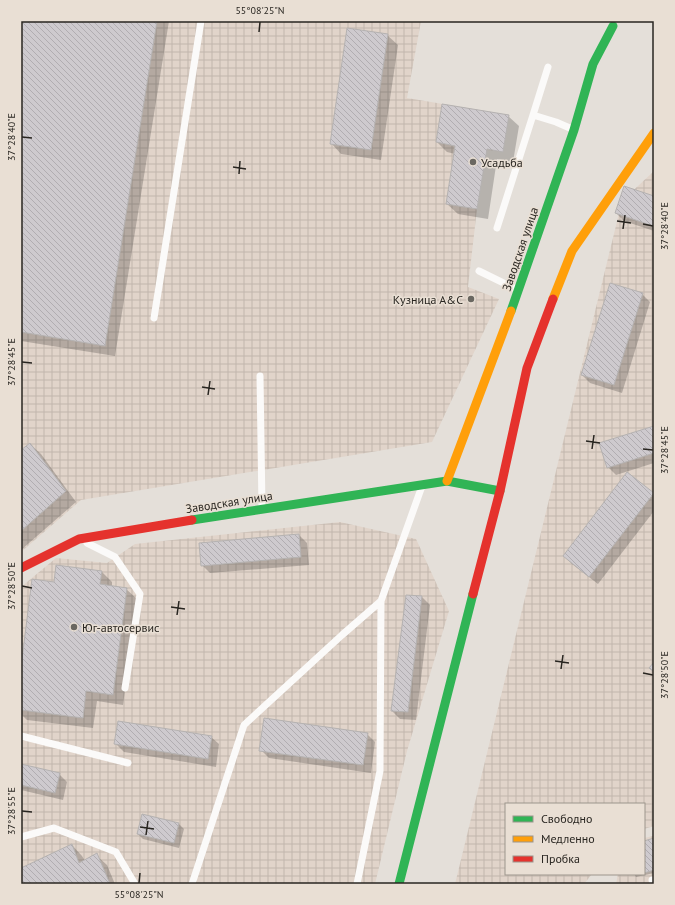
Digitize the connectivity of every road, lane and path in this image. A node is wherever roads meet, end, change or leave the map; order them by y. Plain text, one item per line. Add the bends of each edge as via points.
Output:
1 (201, 21) edge
2 (610, 23) edge
3 (548, 67) dead end
4 (533, 115) junction
5 (574, 130) junction
6 (654, 133) edge
7 (497, 228) dead end
8 (479, 271) dead end
9 (518, 290) junction
10 (154, 318) dead end
11 (260, 376) dead end
12 (447, 481) junction
13 (423, 484) junction
14 (500, 491) junction
15 (262, 508) junction
16 (80, 539) junction
17 (21, 568) edge
18 (381, 601) junction
19 (125, 688) dead end
20 (21, 736) edge
21 (128, 764) dead end
22 (21, 837) edge
23 (135, 884) edge
24 (192, 884) edge
25 (357, 884) edge
26 (399, 884) edge

1 - 10 lane
2 - 5 street, Заводская улица via 593,64
3 - 4 lane
4 - 5 lane
4 - 7 lane
5 - 9 street, Заводская улица
6 - 14 street via 572,251 527,368
8 - 9 lane
9 - 12 street, Заводская улица
11 - 15 lane
12 - 13 street, Заводская улица
12 - 14 street, Заводская улица
13 - 15 street, Заводская улица
13 - 18 lane
14 - 26 street
15 - 16 street, Заводская улица
16 - 17 street, Заводская улица
16 - 19 lane via 115,557 140,594
18 - 24 lane via 244,725
18 - 25 lane via 380,771
20 - 21 lane
22 - 23 lane via 54,828 116,852

